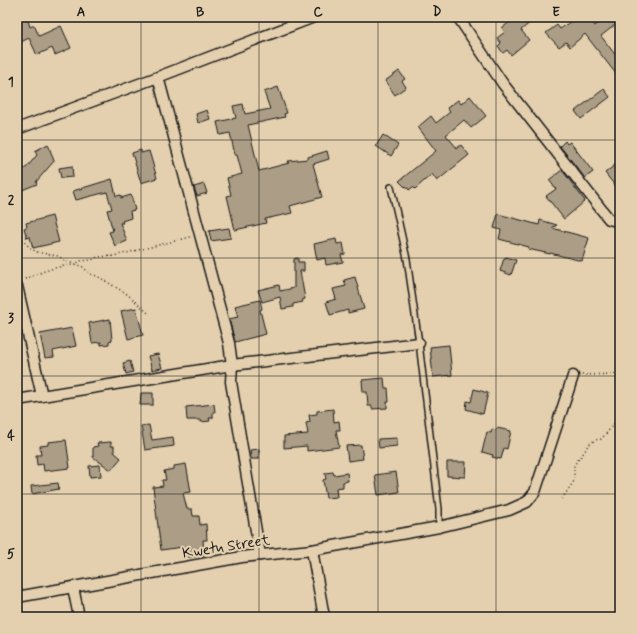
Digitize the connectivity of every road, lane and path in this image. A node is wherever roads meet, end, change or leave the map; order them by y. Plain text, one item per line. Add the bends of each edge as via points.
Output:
1 (314, 17) edge
2 (458, 17) edge
3 (158, 77) junction
4 (17, 128) edge
5 (391, 187) dead end
6 (620, 222) edge
7 (17, 233) edge
8 (200, 236) junction
9 (76, 265) junction
10 (20, 283) edge
11 (148, 313) dead end
12 (419, 343) junction
13 (232, 365) junction
14 (620, 374) edge
15 (573, 376) joint
16 (42, 396) junction
17 (17, 400) edge
18 (620, 416) edge
19 (562, 499) dead end
20 (439, 527) junction
21 (312, 550) junction
22 (260, 555) junction
23 (73, 587) junction
24 (17, 597) edge
25 (79, 617) edge
26 (324, 617) edge

1 - 3 street
2 - 6 street via 503,84 609,219
3 - 4 street
3 - 8 street
5 - 12 lane via 407,259
7 - 9 path via 36,252 58,256
8 - 9 path via 114,256 79,261
8 - 13 street
9 - 10 path via 40,271
9 - 11 path via 127,294
10 - 16 street
12 - 13 street
12 - 20 lane
13 - 16 street
13 - 22 street via 231,382
14 - 15 path
15 - 20 street, Kwetu Street via 535,492 531,497 509,510
16 - 17 street
18 - 19 path via 601,439 588,445 574,465 574,481
20 - 21 street, Kwetu Street
21 - 22 street, Kwetu Street
21 - 26 street
22 - 23 street, Kwetu Street
23 - 24 street, Kwetu Street
23 - 25 street

